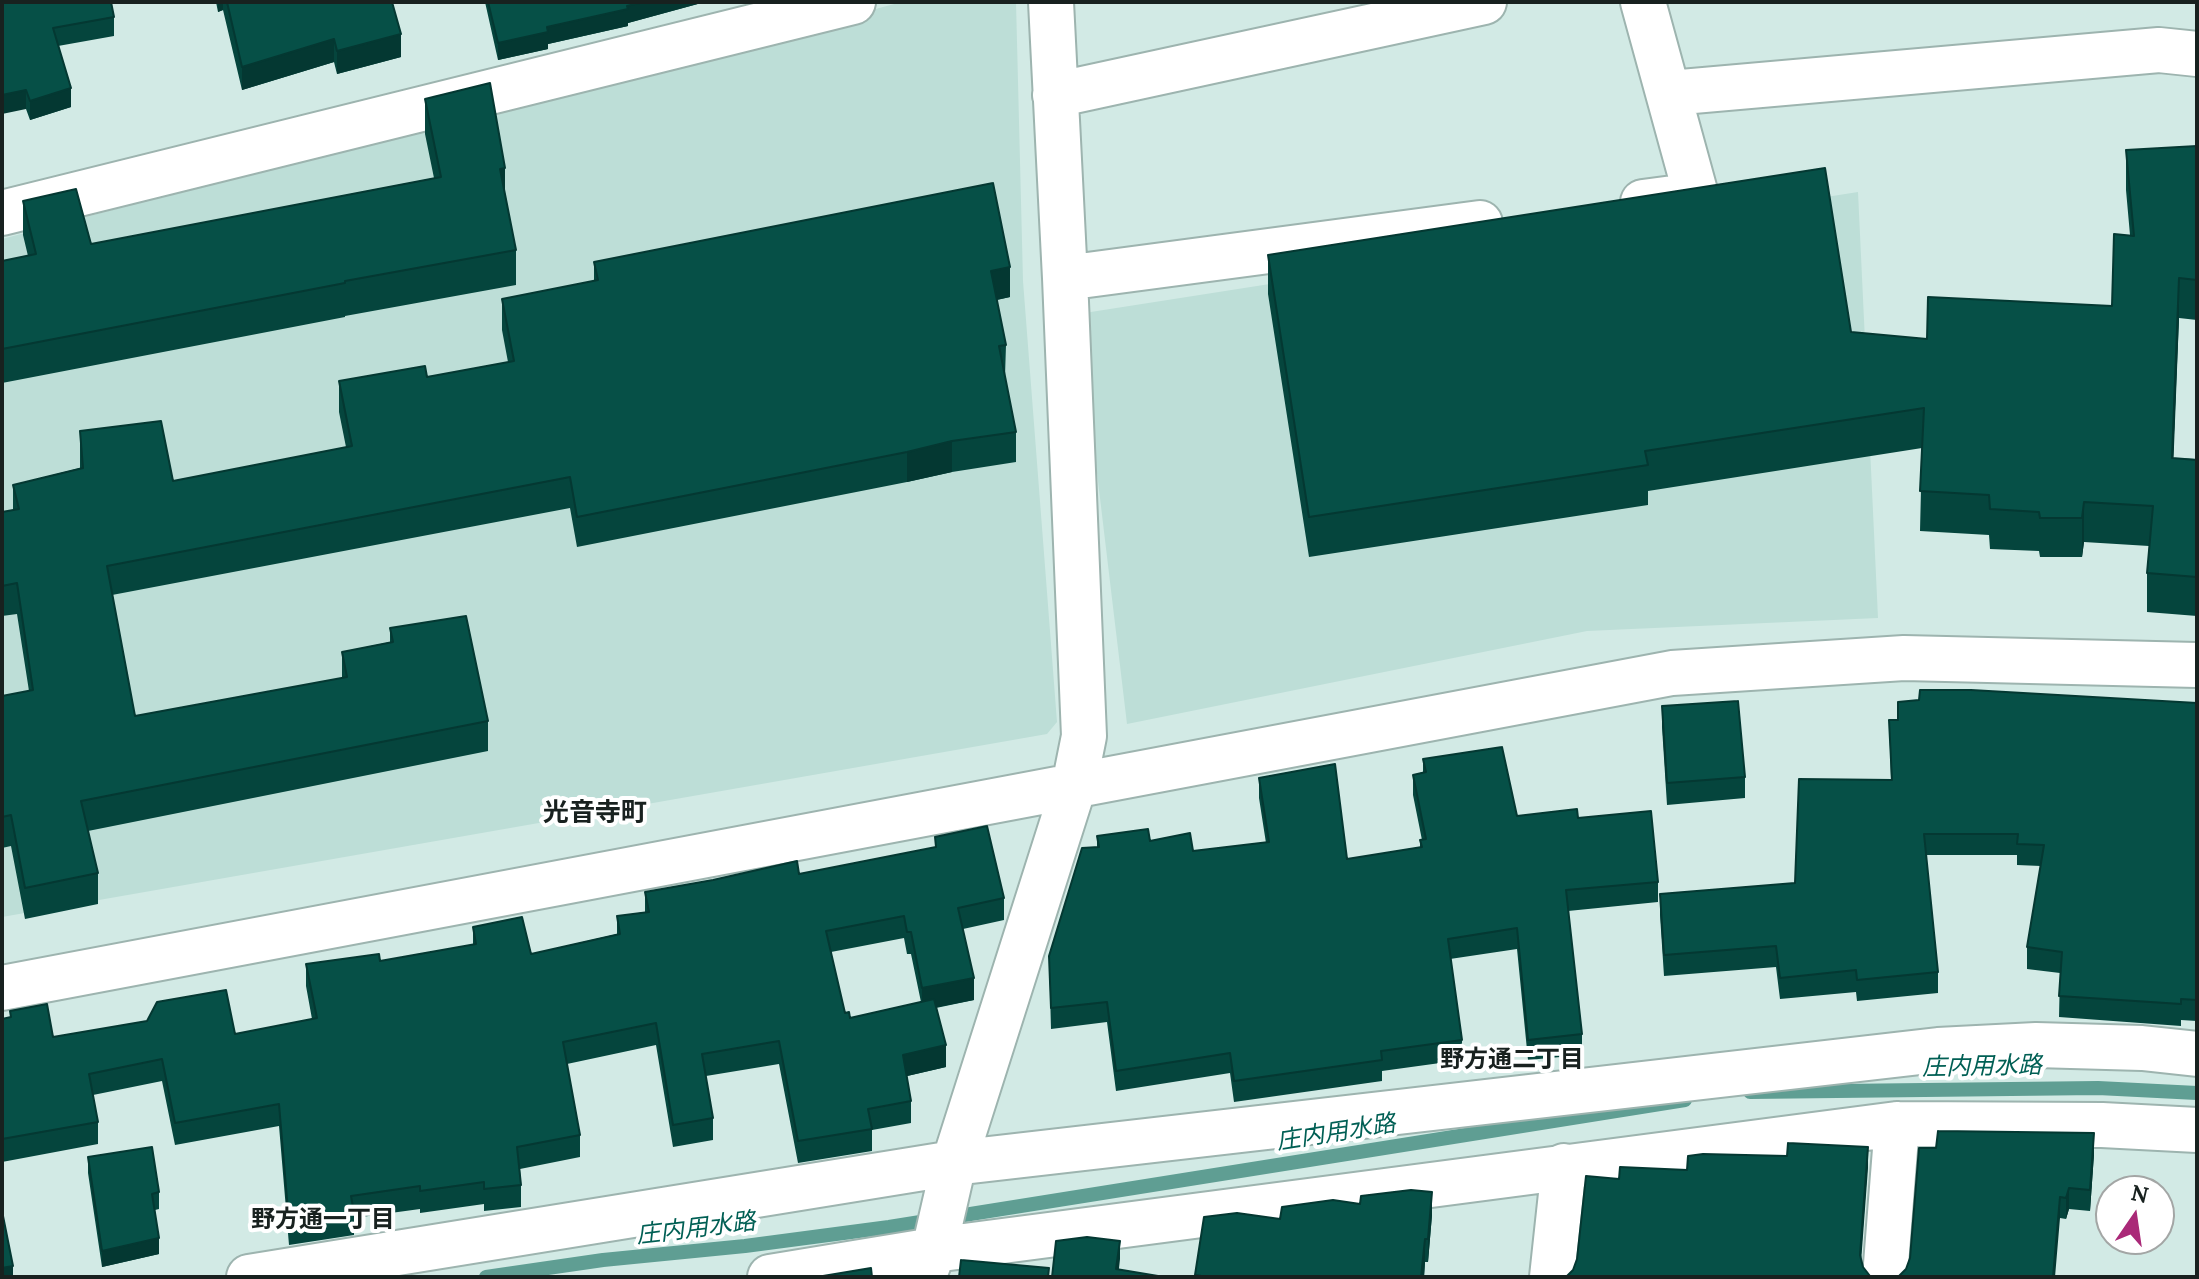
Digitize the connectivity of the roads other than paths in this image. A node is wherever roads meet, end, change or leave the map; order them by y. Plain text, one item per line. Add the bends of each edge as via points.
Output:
1 (853, 2) edge
2 (1051, 2) edge
3 (1484, 2) edge
4 (1643, 2) edge
5 (2197, 54) edge
6 (1670, 93) junction
7 (1055, 95) junction
8 (1601, 208) edge
9 (2, 213) edge
10 (1523, 218) edge
11 (1065, 278) junction
12 (2197, 665) edge
13 (1074, 786) junction
14 (2, 988) edge
15 (2197, 1054) edge
16 (1897, 1124) junction
17 (2197, 1130) edge
18 (1564, 1166) junction
19 (952, 1172) junction
20 (932, 1251) edge
21 (249, 1277) edge
22 (770, 1277) edge
23 (1552, 1277) edge
24 (1885, 1277) edge

1 - 9 street
2 - 7 street
3 - 7 street
4 - 6 street
5 - 6 street via 2159,50
6 - 8 street via 1696,195
7 - 11 street
10 - 11 street
11 - 13 street via 1084,736
12 - 13 street via 1904,658 1672,673
13 - 14 street
13 - 19 street
15 - 19 street via 2036,1045 1938,1050
16 - 17 street
16 - 18 street
16 - 24 street
18 - 20 street
18 - 23 street
19 - 20 street
19 - 21 street
20 - 22 street

